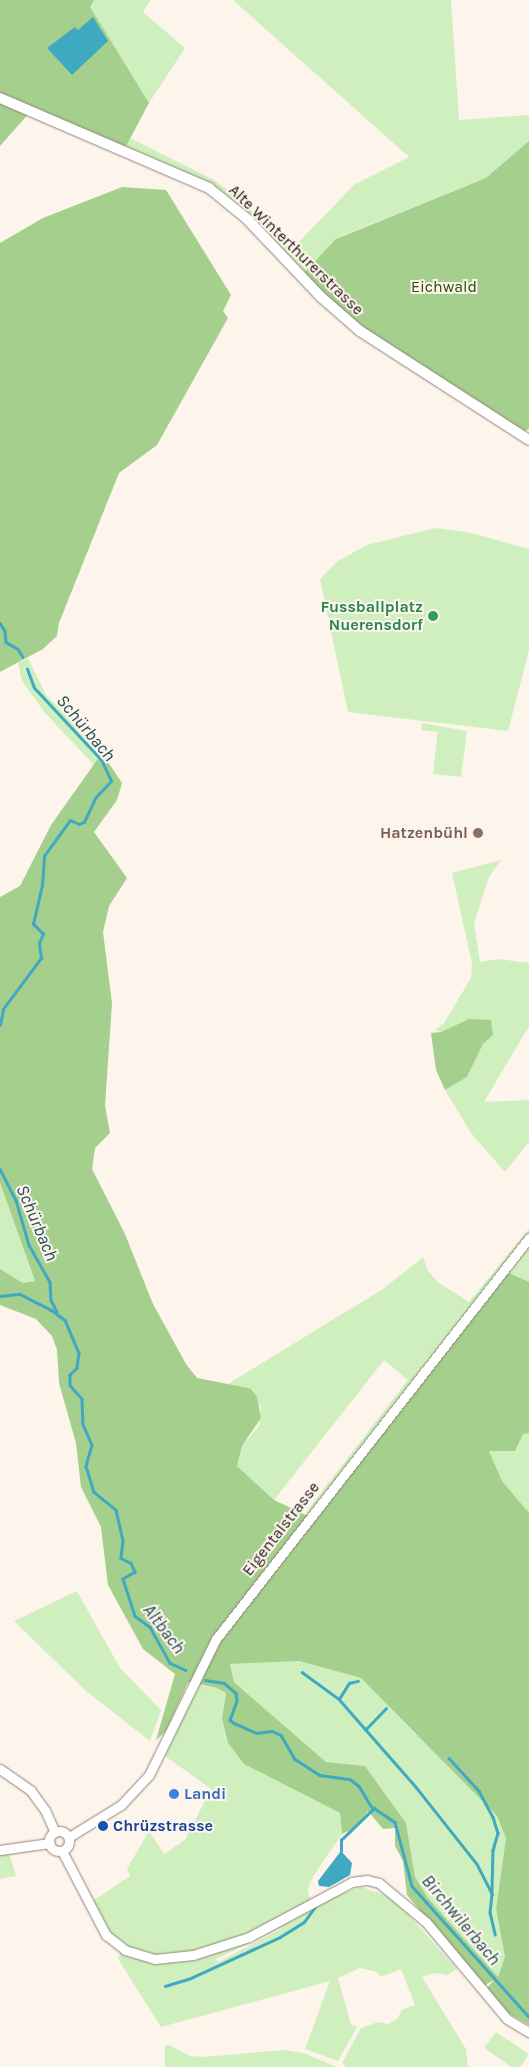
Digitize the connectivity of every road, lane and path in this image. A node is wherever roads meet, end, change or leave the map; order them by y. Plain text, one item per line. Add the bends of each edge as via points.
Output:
1 (0, 98) edge
2 (529, 440) edge
3 (529, 1238) edge
4 (0, 1769) edge
5 (55, 1832) junction
6 (68, 1837) junction
7 (50, 1843) junction
8 (0, 1850) edge
9 (62, 1851) junction
10 (529, 2032) edge

1 - 2 main road, Alte Winterthurerstrasse via 210,188 247,219 352,325 396,357
3 - 6 street, Eigentalstrasse via 216,1639 149,1775 121,1805
4 - 5 street via 31,1791
5 - 6 street via 64,1832
5 - 7 street
6 - 9 street via 69,1844
7 - 8 street
7 - 9 street via 54,1850
9 - 10 street via 106,1935 125,1950 155,1959 193,1955 249,1937 347,1884 368,1880 391,1890 426,1922 498,2010

